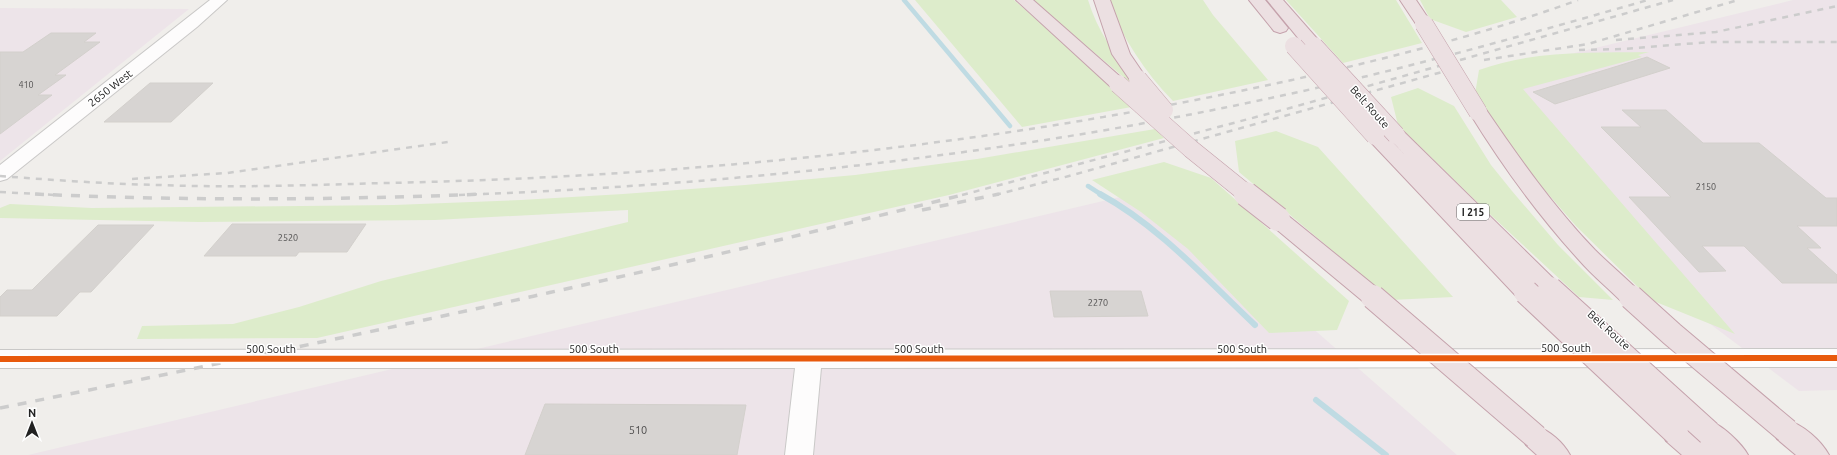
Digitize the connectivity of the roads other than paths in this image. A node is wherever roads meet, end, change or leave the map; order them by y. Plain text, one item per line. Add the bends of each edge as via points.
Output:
1 (218, 0) edge
2 (1024, 0) edge
3 (1102, 0) edge
4 (1257, 0) edge
5 (1275, 0) edge
6 (1408, 0) edge
7 (1385, 136) junction
8 (0, 175) edge
9 (1278, 219) junction
10 (1538, 290) junction
11 (1837, 358) edge
12 (0, 359) edge
13 (809, 359) junction
14 (1705, 444) edge
15 (799, 455) edge
16 (1556, 455) edge
17 (1734, 455) edge
18 (1815, 455) edge

1 - 8 street, 2650 West
2 - 9 highway, bridge via 1191,149
3 - 9 highway, bridge via 1121,54 1138,79 1164,110
4 - 7 highway, Belt Route / I 215, bridge via 1294,46
5 - 7 highway, Belt Route / I 215, bridge
6 - 18 highway, bridge via 1518,172 1588,256 1672,334
7 - 10 highway, Belt Route / I 215
9 - 16 highway, bridge
10 - 14 highway, Belt Route / I 215, bridge
10 - 14 highway, Belt Route / I 215, bridge via 1676,433
11 - 13 street, 500 South
12 - 13 street, 500 South
13 - 15 street
14 - 17 highway, Belt Route / I 215

